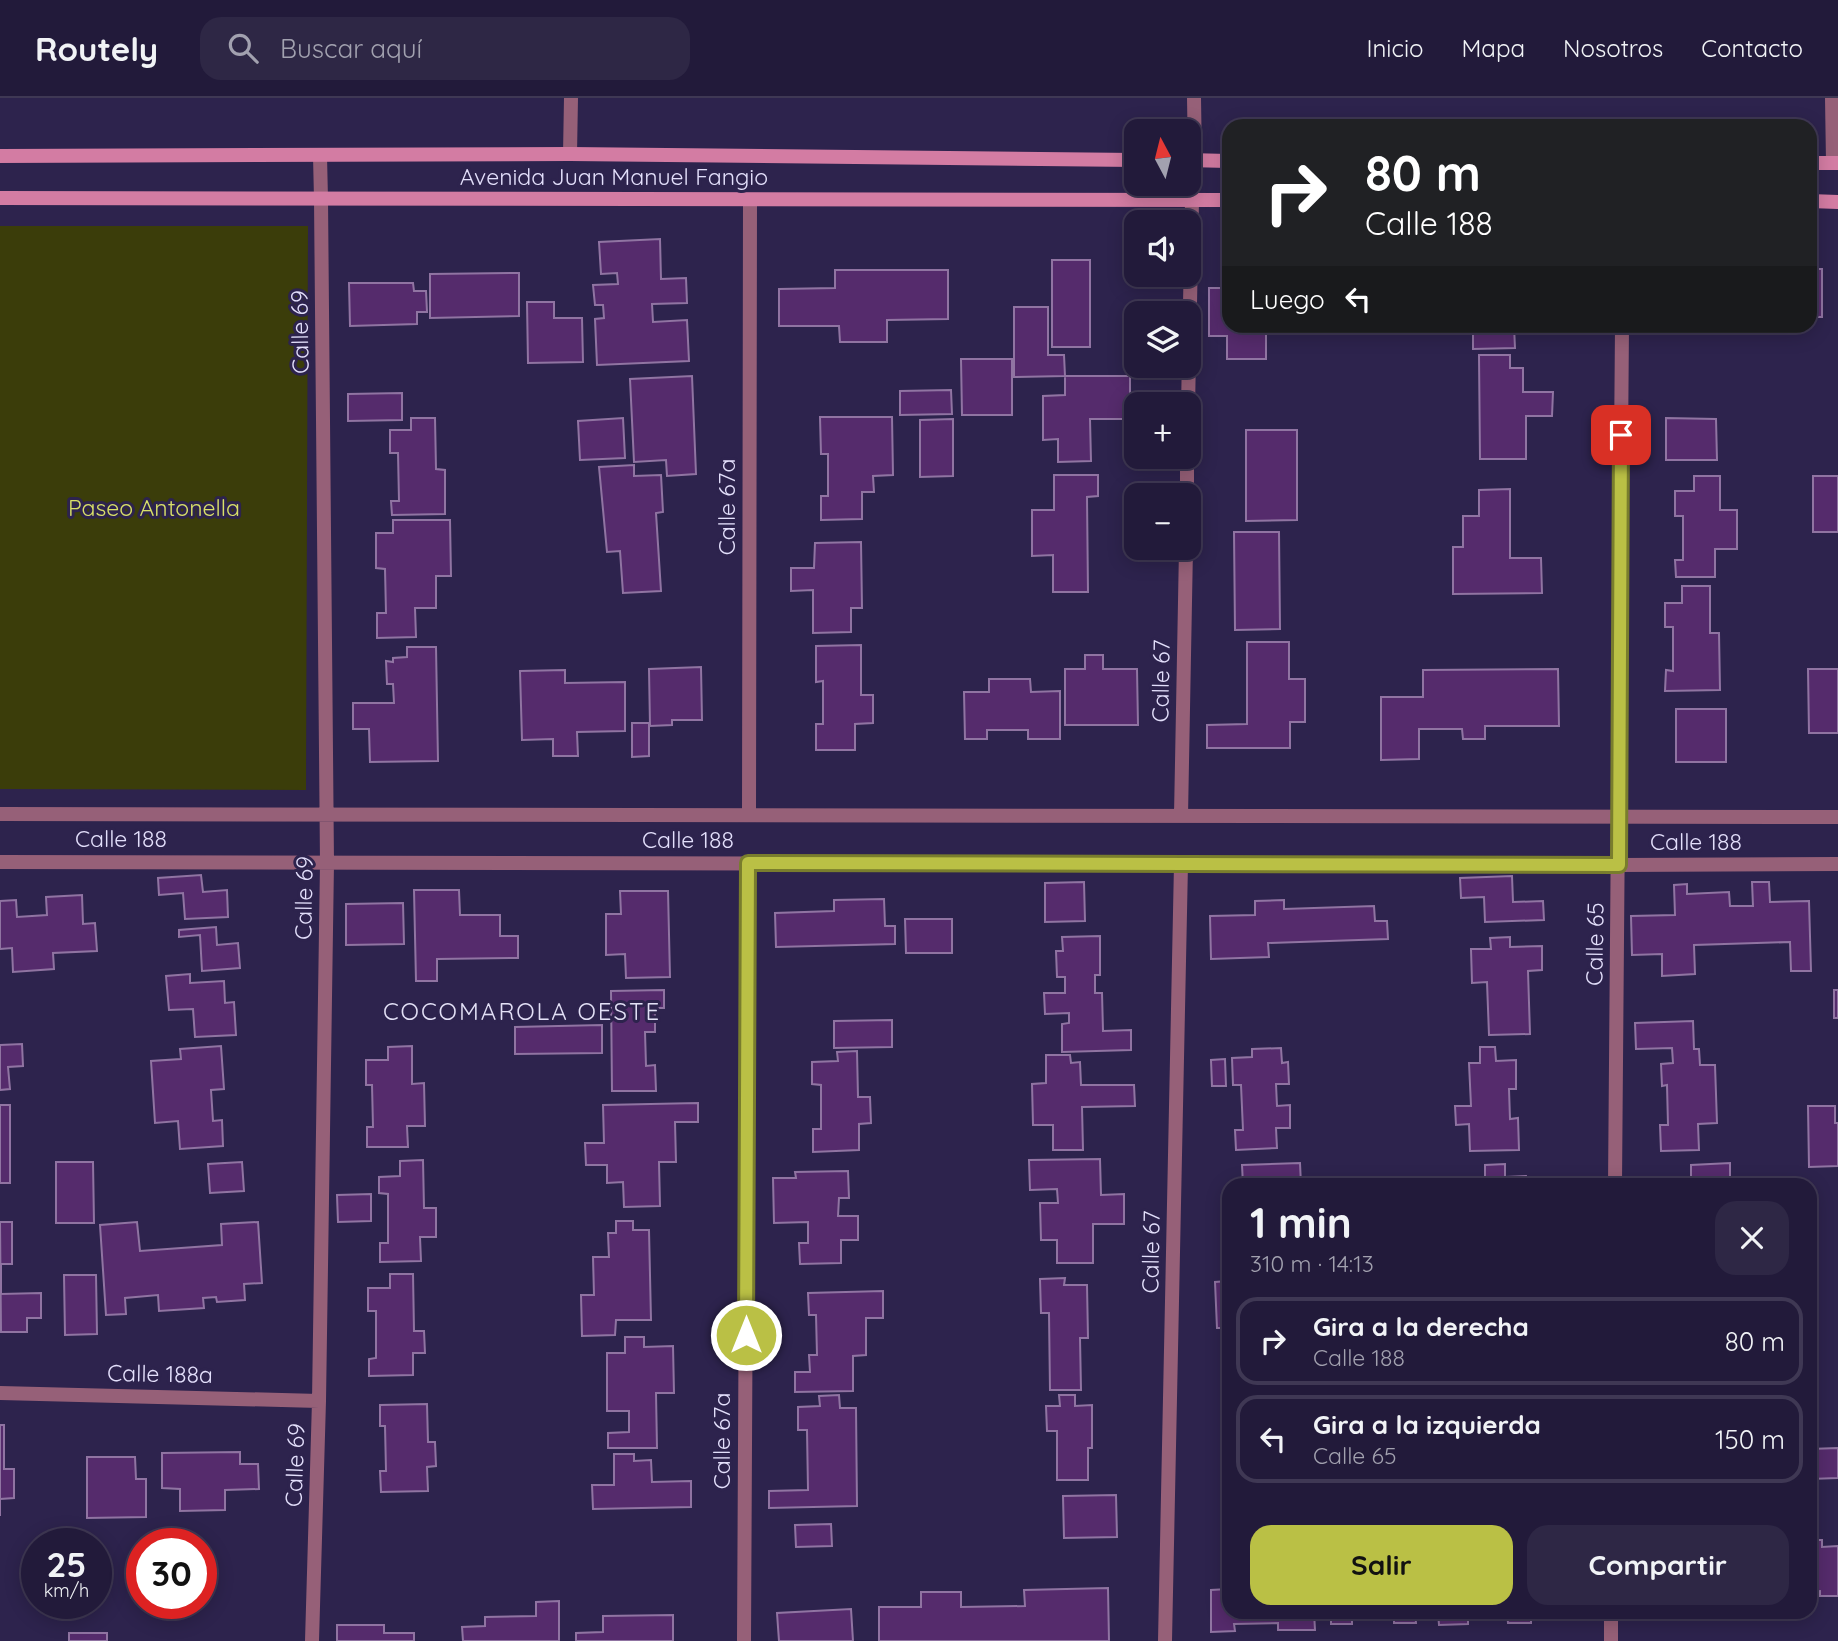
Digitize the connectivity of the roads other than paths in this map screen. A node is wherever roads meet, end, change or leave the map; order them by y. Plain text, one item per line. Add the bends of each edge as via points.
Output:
1 (571, 98) edge
2 (1195, 98) edge
3 (1832, 98) edge
4 (1194, 119) edge
5 (570, 154) junction
6 (0, 156) edge
7 (320, 156) junction
8 (1124, 160) edge
9 (1201, 160) edge
10 (1222, 161) edge
11 (1817, 163) edge
12 (1835, 163) edge
13 (0, 198) edge
14 (321, 199) junction
15 (750, 200) junction
16 (1192, 200) junction
17 (1222, 201) edge
18 (1817, 201) edge
19 (1838, 202) edge
20 (1622, 333) edge
21 (1188, 392) edge
22 (1186, 560) edge
23 (0, 814) edge
24 (328, 814) junction
25 (749, 815) junction
26 (1181, 816) junction
27 (1619, 816) junction
28 (1838, 817) edge
29 (0, 862) edge
30 (327, 863) junction
31 (748, 863) junction
32 (1181, 864) junction
33 (1838, 864) edge
34 (1619, 865) junction
35 (1615, 1178) edge
36 (0, 1393) edge
37 (319, 1401) junction
38 (1611, 1619) edge
39 (312, 1641) edge
40 (744, 1641) edge
41 (1165, 1641) edge
42 (1611, 1641) edge

1 - 5 street
2 - 4 street
3 - 12 street
5 - 7 main road, Avenida Juan Manuel Fangio
5 - 8 main road, Avenida Juan Manuel Fangio
6 - 7 main road, Avenida Juan Manuel Fangio
7 - 14 street, Calle 69
9 - 10 main road
11 - 12 main road
13 - 14 main road, Avenida Juan Manuel Fangio
14 - 15 main road, Avenida Juan Manuel Fangio
14 - 24 street, Calle 69
15 - 16 main road, Avenida Juan Manuel Fangio
15 - 25 street, Calle 67a
16 - 17 main road, Avenida Juan Manuel Fangio
16 - 21 street
18 - 19 main road
20 - 27 street, Calle 65
22 - 26 street, Calle 67
23 - 24 street, Calle 188
24 - 25 street, Calle 188
24 - 30 street, Calle 69
25 - 26 street, Calle 188
26 - 27 street, Calle 188
27 - 28 street, Calle 188
27 - 34 street, Calle 65
29 - 30 street, Calle 188
30 - 31 street, Calle 188
30 - 37 street, Calle 69
31 - 32 street, Calle 188
31 - 40 street, Calle 67a
32 - 34 street, Calle 188
32 - 41 street, Calle 67
33 - 34 street, Calle 188
34 - 35 street, Calle 65
36 - 37 street, Calle 188a
37 - 39 street, Calle 69
38 - 42 street

